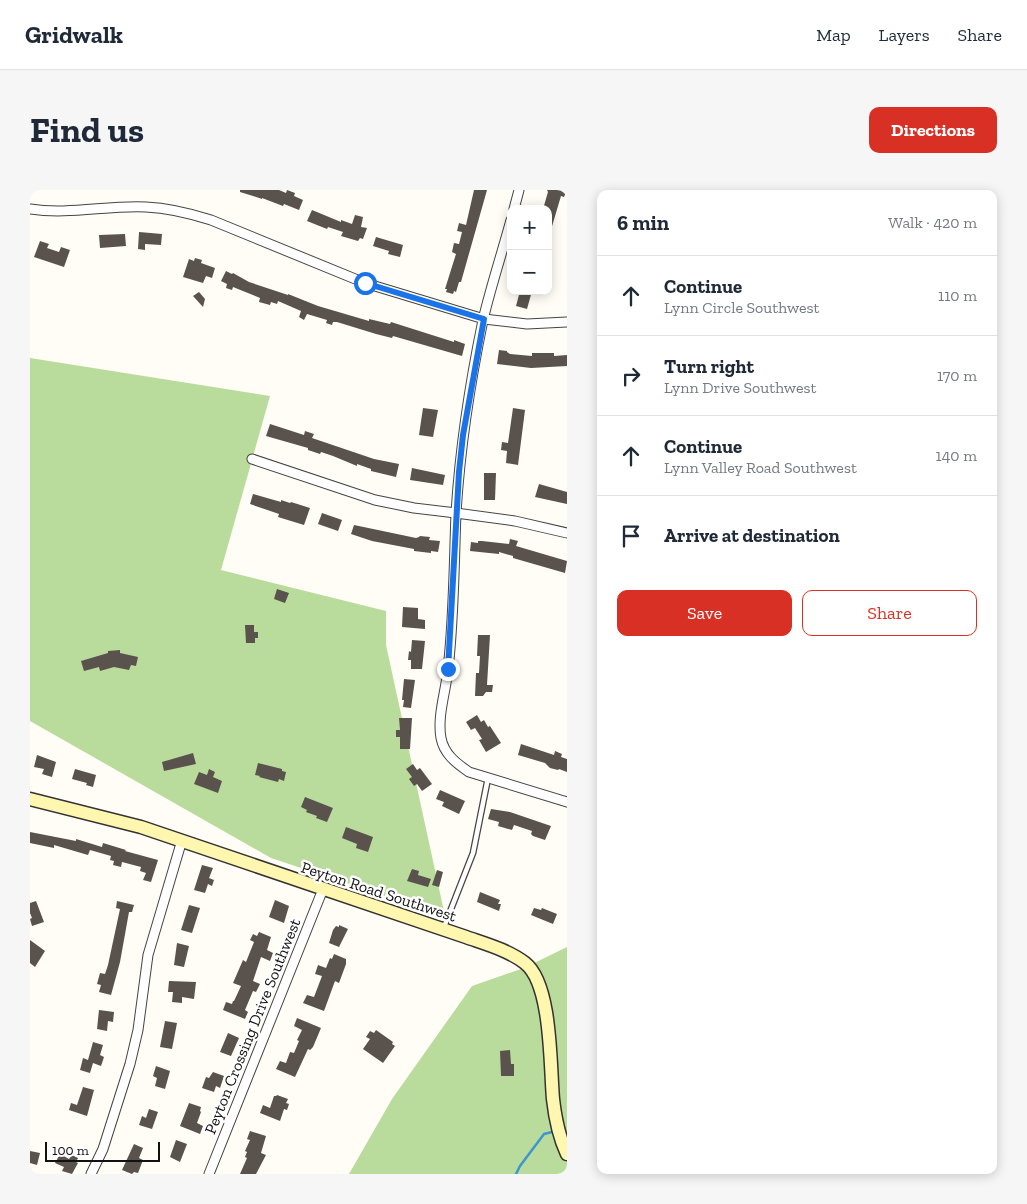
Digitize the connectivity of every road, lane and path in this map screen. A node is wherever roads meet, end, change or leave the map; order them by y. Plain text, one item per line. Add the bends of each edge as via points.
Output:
1 (519, 190) edge
2 (515, 205) edge
3 (30, 209) edge
4 (507, 235) edge
5 (484, 319) junction
6 (567, 322) edge
7 (252, 459) dead end
8 (456, 513) junction
9 (567, 533) edge
10 (488, 778) junction
11 (30, 799) edge
12 (567, 802) edge
13 (182, 840) junction
14 (323, 889) junction
15 (443, 929) junction
16 (567, 1154) edge
17 (91, 1174) edge
18 (209, 1174) edge

1 - 2 street
3 - 5 street via 145,206 185,212 365,283
4 - 5 street
5 - 6 street via 527,324
5 - 8 street via 463,435
7 - 8 street via 375,500
8 - 9 street via 515,520
8 - 10 street via 441,738 455,763
10 - 12 street
10 - 15 lane via 473,853
11 - 13 street, Peyton Road Southwest
13 - 14 street, Peyton Road Southwest
13 - 17 street via 148,955 130,1064
14 - 15 street, Peyton Road Southwest
14 - 18 street, Peyton Crossing Drive Southwest
15 - 16 street, Peyton Road Southwest via 504,951 525,963 536,977 549,1036 553,1100

